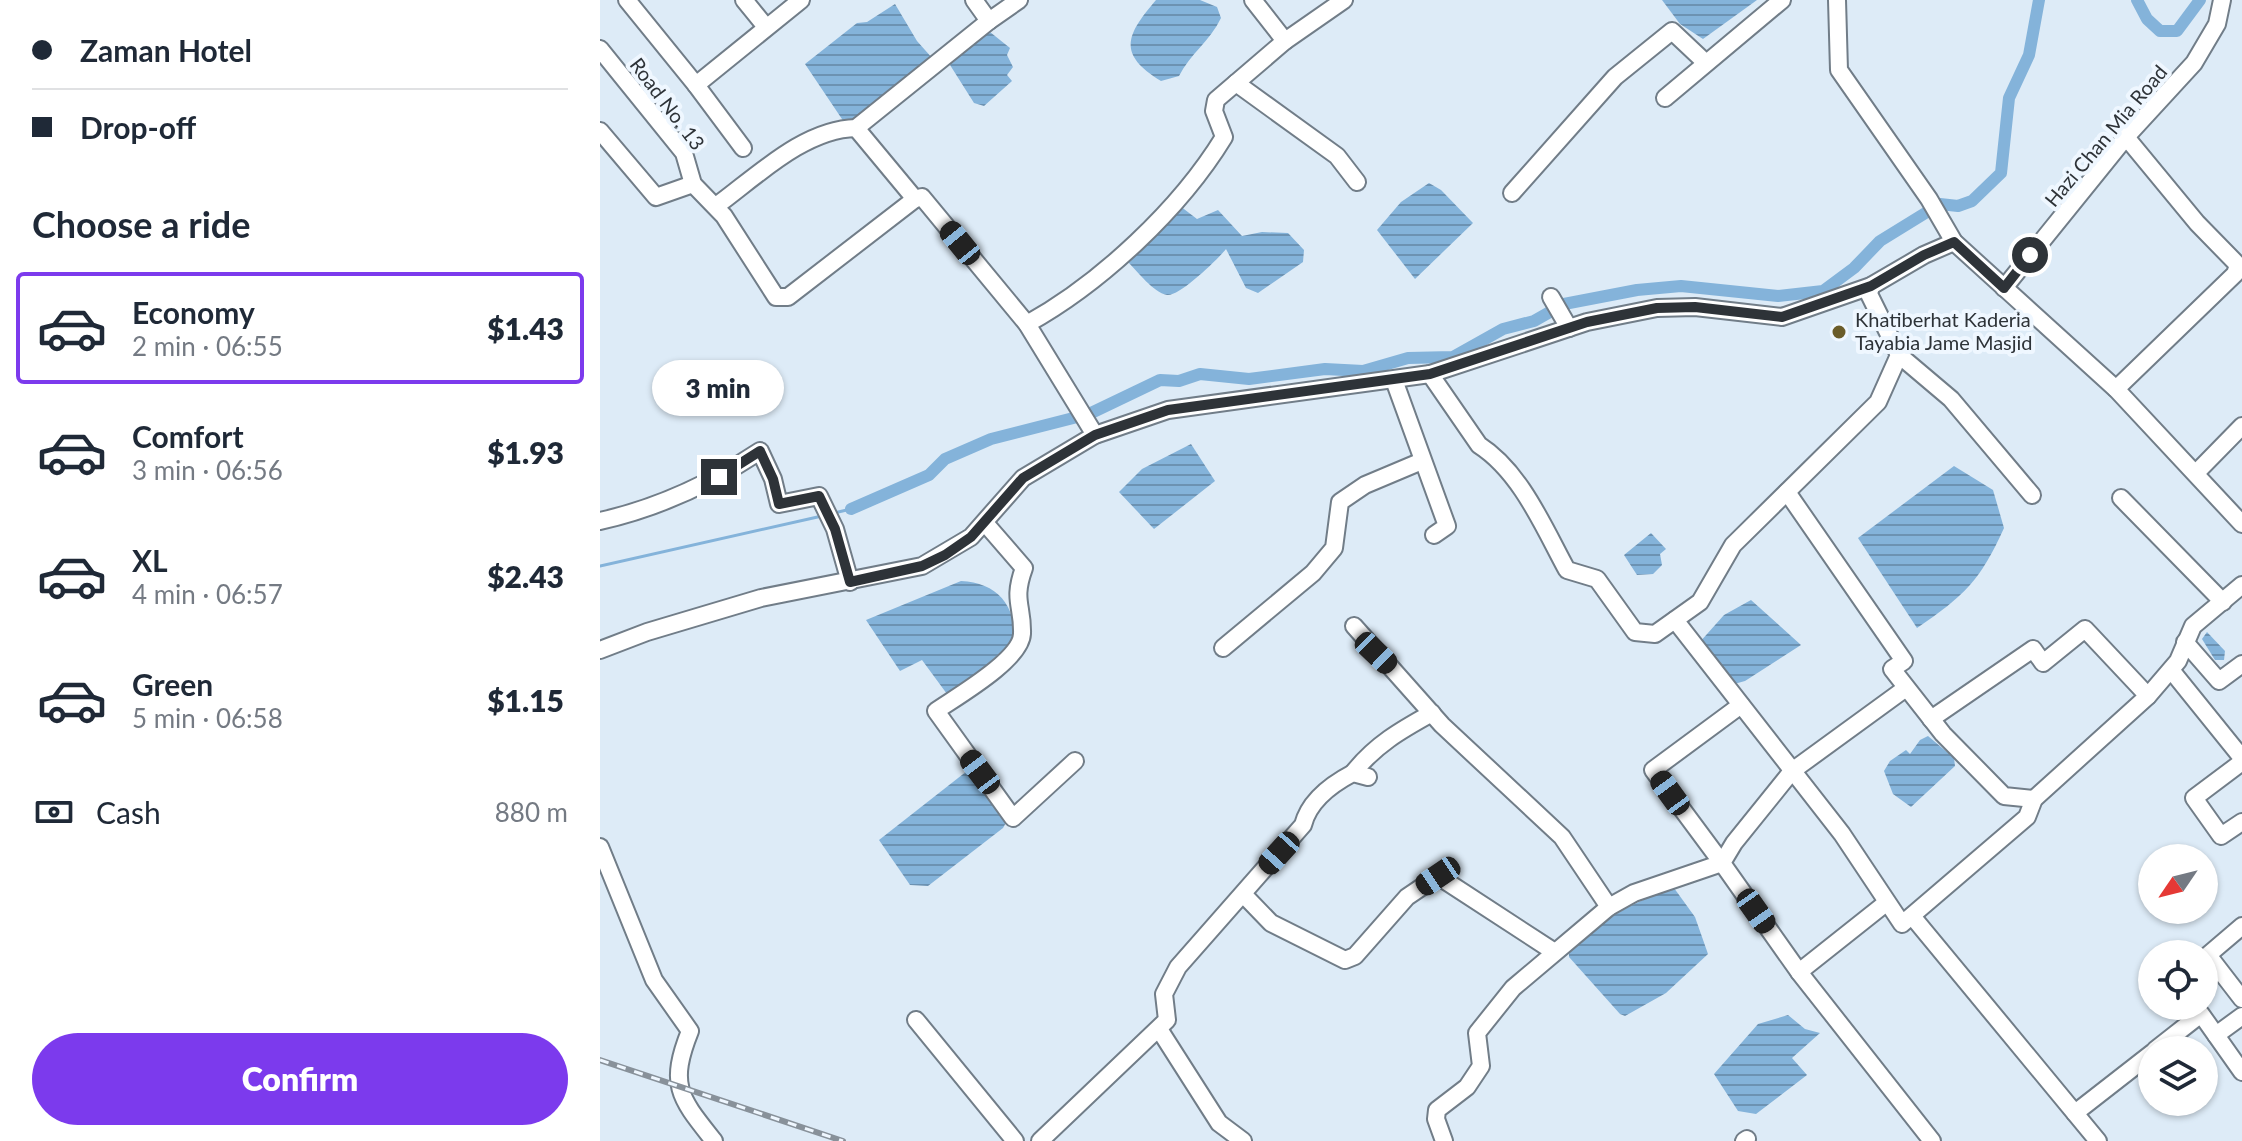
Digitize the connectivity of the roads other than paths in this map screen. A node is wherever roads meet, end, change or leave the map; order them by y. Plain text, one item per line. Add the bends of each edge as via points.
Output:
1 (627, 0) edge
2 (744, 0) edge
3 (801, 0) edge
4 (974, 0) edge
5 (1019, 0) edge
6 (1253, 0) edge
7 (1344, 0) edge
8 (1782, 0) edge
9 (1837, 0) edge
10 (2222, 0) edge
11 (989, 21) junction
12 (766, 27) junction
13 (1285, 41) junction
14 (600, 49) edge
15 (1706, 63) junction
16 (1236, 83) junction
17 (696, 85) junction
18 (1665, 98) dead end
19 (856, 128) junction
20 (600, 131) edge
21 (2126, 137) junction
22 (743, 148) dead end
23 (1357, 182) dead end
24 (693, 184) junction
25 (1512, 193) dead end
26 (915, 199) junction
27 (716, 206) junction
28 (1954, 242) junction
29 (1871, 286) junction
30 (2004, 288) junction
31 (1551, 297) dead end
32 (1027, 324) junction
33 (1569, 328) junction
34 (1899, 355) junction
35 (1430, 374) junction
36 (1394, 380) junction
37 (2116, 389) junction
38 (2242, 426) edge
39 (1095, 435) junction
40 (1422, 461) junction
41 (2196, 473) junction
42 (1787, 492) junction
43 (2032, 495) dead end
44 (2121, 498) dead end
45 (600, 521) edge
46 (985, 523) junction
47 (2242, 524) edge
48 (1434, 535) dead end
49 (850, 582) junction
50 (2242, 585) edge
51 (2223, 602) junction
52 (1675, 620) junction
53 (1354, 626) dead end
54 (2185, 642) junction
55 (1223, 648) dead end
56 (600, 650) edge
57 (2242, 664) edge
58 (2171, 670) junction
59 (1906, 688) junction
60 (2148, 696) junction
61 (1741, 705) junction
62 (1432, 713) junction
63 (1931, 719) junction
64 (2242, 760) edge
65 (1075, 761) dead end
66 (1792, 771) junction
67 (2034, 799) junction
68 (2242, 822) edge
69 (600, 847) edge
70 (1722, 863) junction
71 (1243, 894) junction
72 (1886, 903) junction
73 (1609, 907) junction
74 (1912, 916) junction
75 (2242, 926) edge
76 (1553, 951) junction
77 (1799, 972) junction
78 (2242, 999) edge
79 (2242, 1016) edge
80 (916, 1020) dead end
81 (1159, 1029) junction
82 (2216, 1035) junction
83 (2173, 1036) edge
84 (2138, 1064) edge
85 (2242, 1072) edge
86 (682, 1102) junction
87 (2075, 1113) junction
88 (697, 1141) edge
89 (714, 1141) edge
90 (1015, 1141) edge
91 (1040, 1141) edge
92 (1243, 1141) edge
93 (1444, 1141) edge
94 (1932, 1141) edge
95 (2098, 1141) edge

1 - 17 street
2 - 12 street
3 - 12 street
4 - 11 street
5 - 11 street
6 - 13 street
7 - 13 street
8 - 15 street
9 - 28 street via 1839,70
10 - 21 street, Hazi Chan Mia Road via 2217,24 2194,63
11 - 19 street
12 - 17 street
13 - 16 street
14 - 24 street, Road No. 13 via 684,153
15 - 18 street
15 - 25 street via 1672,31 1615,77
16 - 23 street via 1337,156
16 - 32 street via 1214,105 1224,137 1185,190 1078,293
17 - 22 street
19 - 26 street
19 - 27 street via 822,135
20 - 24 street via 656,197
21 - 30 street, Hazi Chan Mia Road
21 - 37 street via 2238,265 2196,315
24 - 27 street, Road No. 13
26 - 27 street, Road No. 13 via 782,299 768,288
26 - 32 street via 924,199
28 - 29 street
28 - 30 street
29 - 33 street via 1782,317 1657,308
29 - 34 street via 1869,294
30 - 37 street
31 - 33 street
32 - 39 street
33 - 35 street
34 - 42 street via 1878,402
34 - 43 street via 1951,399
35 - 36 street
35 - 52 street via 1479,445 1526,495 1567,570 1597,579 1635,632 1655,634
36 - 39 street via 1168,410
36 - 40 street
37 - 41 street
38 - 41 street
39 - 46 street via 1023,478
40 - 48 street via 1447,526
40 - 55 street via 1365,485 1340,502 1334,548 1313,573
41 - 47 street
42 - 52 street via 1733,545 1700,602
42 - 59 street via 1904,661 1892,669
44 - 51 street
45 - 49 street via 673,498 760,451 779,504 819,496
46 - 49 street via 922,566
46 - 65 street via 1024,568 1016,604 1020,644 990,674 936,711 1013,818
49 - 56 street via 761,598
50 - 51 street
51 - 54 street via 2193,626
52 - 61 street
53 - 62 street
54 - 57 street via 2219,681
54 - 58 street
58 - 60 street
58 - 64 street
59 - 63 street
59 - 66 street
60 - 63 street via 2085,629 2043,663 2033,649
60 - 67 street
61 - 66 street
61 - 70 street via 1653,770
62 - 71 street via 1386,739 1367,755 1360,775 1339,781 1306,812 1303,825
62 - 73 street via 1562,837
63 - 67 street via 2004,796
64 - 68 street via 2194,798 2221,836
66 - 70 street
66 - 72 street via 1842,834
67 - 74 street via 2027,817
69 - 86 street via 654,980 690,1031 679,1058
70 - 73 street
70 - 77 street
71 - 76 street via 1271,923 1345,960 1355,956 1407,897 1438,876
71 - 81 street via 1178,967 1164,994 1167,1020
72 - 74 street via 1902,924
72 - 77 street
73 - 76 street
74 - 87 street
75 - 78 street via 2208,955
76 - 93 street via 1513,988 1477,1033 1481,1066 1436,1115
77 - 94 street
79 - 82 street
80 - 90 street
81 - 91 street
81 - 92 street via 1219,1123
82 - 83 street via 2201,1014
82 - 85 street
84 - 87 street
86 - 88 street
86 - 89 street
87 - 95 street

